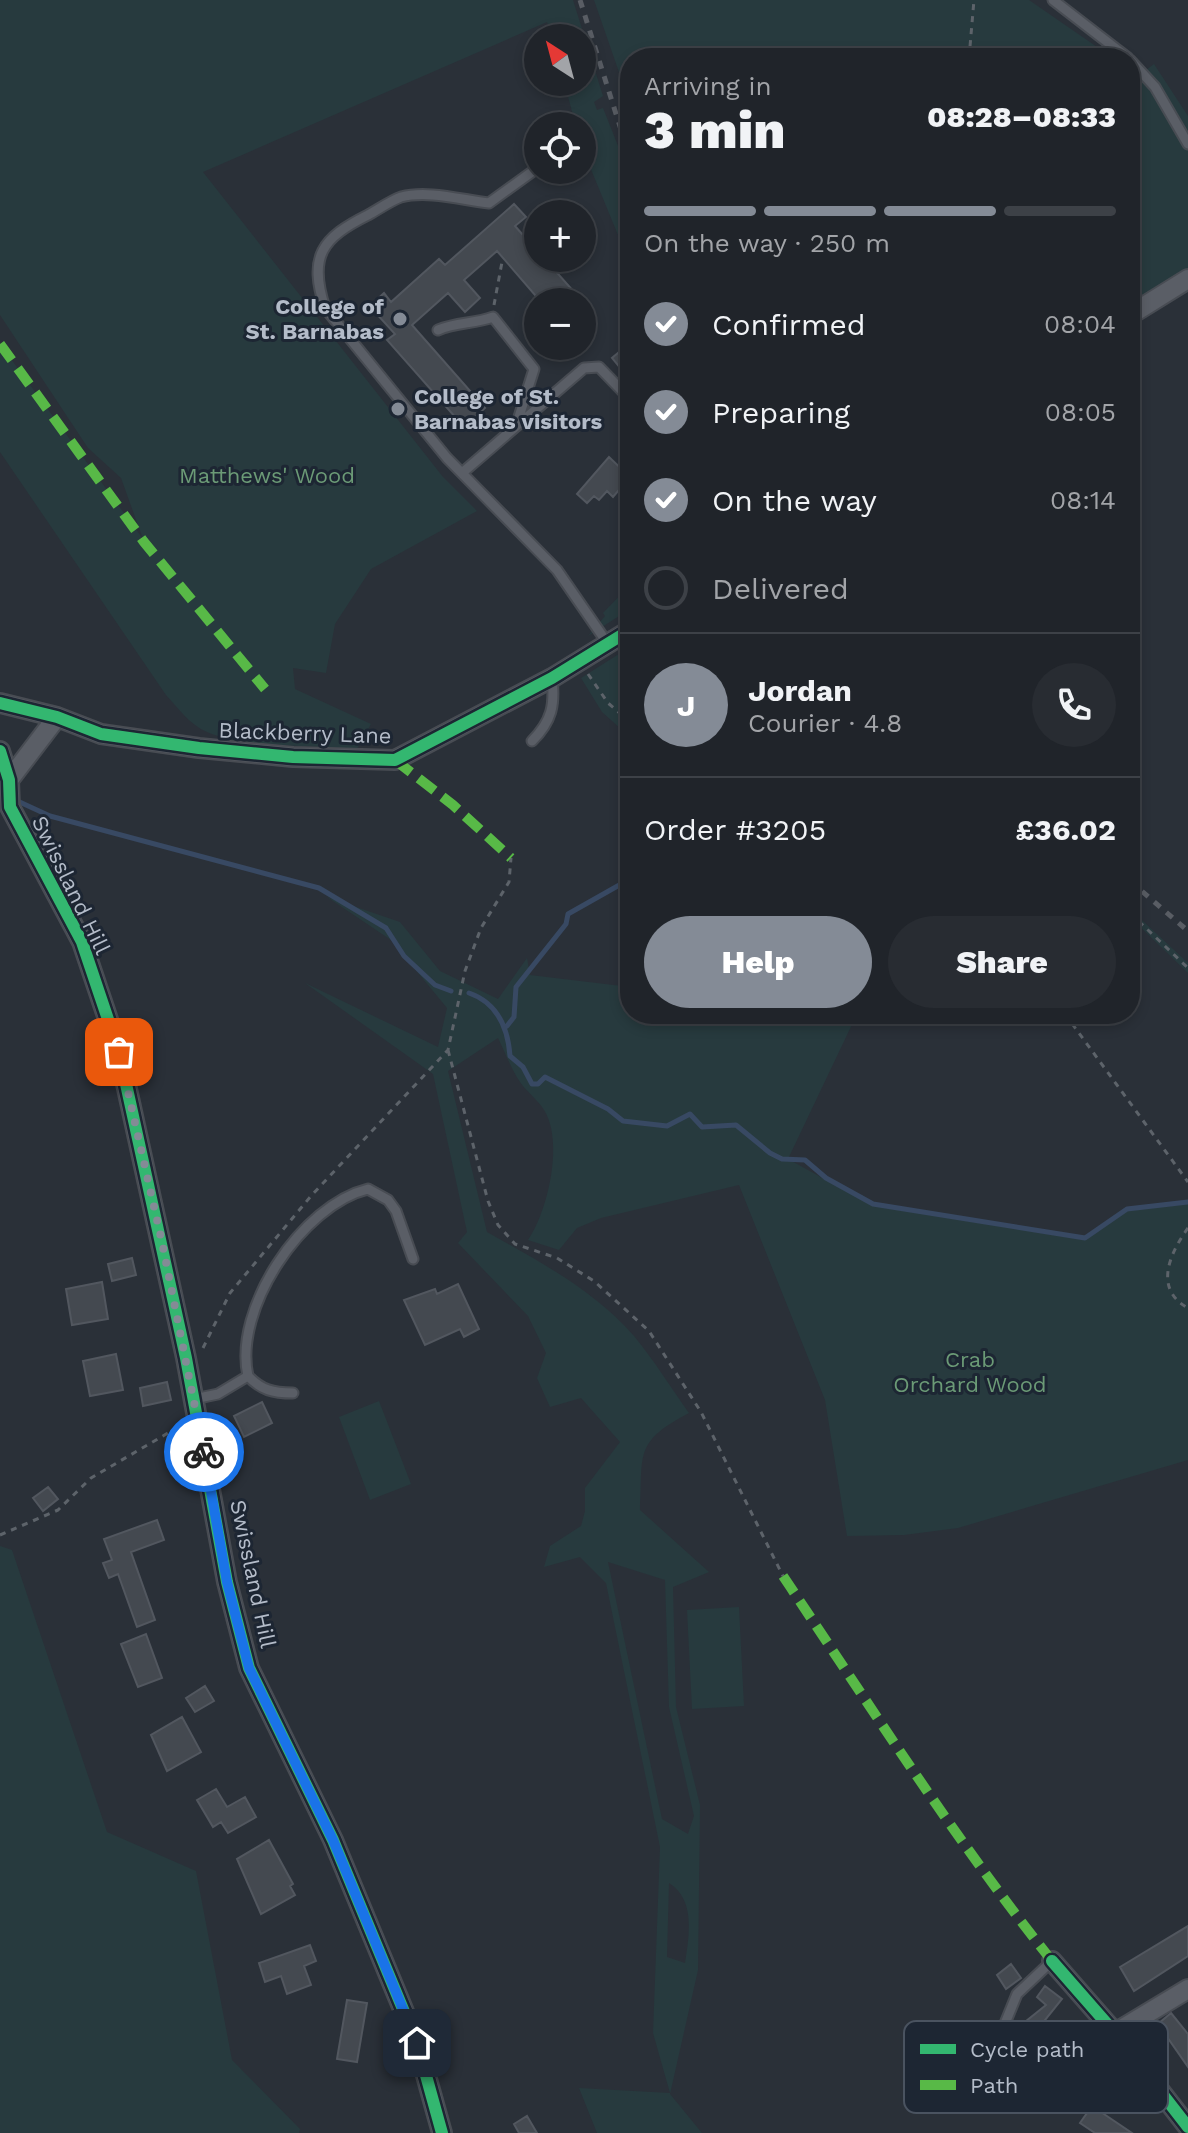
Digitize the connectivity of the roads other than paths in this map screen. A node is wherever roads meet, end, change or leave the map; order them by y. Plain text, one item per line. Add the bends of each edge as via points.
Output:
1 (1053, 0) edge
2 (1115, 48) edge
3 (1140, 71) edge
4 (1188, 144) edge
5 (524, 178) edge
6 (1188, 279) edge
7 (1140, 309) edge
8 (438, 330) dead end
9 (620, 389) edge
10 (517, 423) junction
11 (462, 473) junction
12 (620, 636) edge
13 (608, 644) junction
14 (552, 678) junction
15 (0, 703) edge
16 (57, 717) junction
17 (532, 741) dead end
18 (0, 751) edge
19 (9, 780) junction
20 (413, 1259) dead end
21 (248, 1376) junction
22 (293, 1393) dead end
23 (196, 1407) junction
24 (1052, 1961) joint
25 (1188, 1989) edge
26 (1006, 2021) edge
27 (1104, 2021) edge
28 (1135, 2021) edge
29 (1168, 2101) edge
30 (1188, 2127) edge
31 (442, 2133) edge

1 - 2 lane
3 - 4 lane
5 - 11 lane via 489,203 402,197 349,224 319,255 325,308
6 - 7 street
8 - 10 lane via 493,317 534,369
9 - 10 lane via 599,367 584,368
10 - 11 lane
11 - 13 lane via 557,570
12 - 13 street, Blackberry Lane
13 - 14 street, Blackberry Lane
14 - 16 street, Blackberry Lane via 395,760 199,748 101,734
14 - 17 lane via 554,707
15 - 16 street, Blackberry Lane
16 - 19 street
18 - 19 street, Swissland Hill
19 - 23 street, Swissland Hill via 10,807 82,942 119,1052
20 - 21 lane via 388,1200 368,1189 341,1198 312,1220 281,1259 261,1296 248,1326
21 - 22 lane via 276,1393
21 - 23 lane
23 - 31 street, Swissland Hill via 227,1582 249,1668 333,1840 417,2043
24 - 26 lane via 1017,1994
24 - 27 street
25 - 28 street
29 - 30 street

